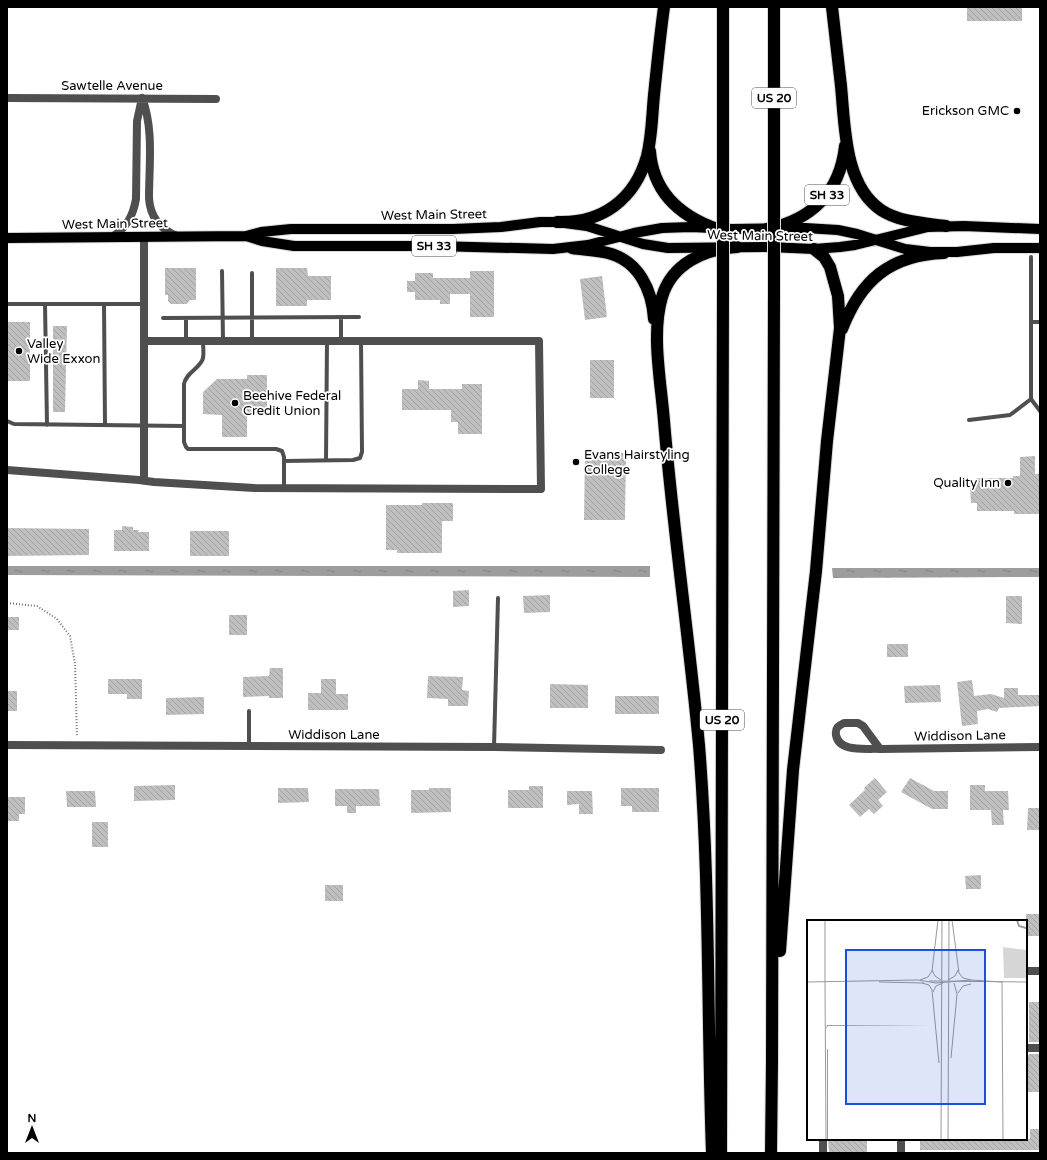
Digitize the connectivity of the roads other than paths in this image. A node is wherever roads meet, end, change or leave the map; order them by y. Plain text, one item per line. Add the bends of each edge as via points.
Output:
1 (664, 7) edge
2 (723, 7) edge
3 (774, 7) edge
4 (832, 7) edge
5 (7, 98) edge
6 (142, 98) junction
7 (216, 99) dead end
8 (845, 129) junction
9 (650, 143) junction
10 (557, 222) junction
11 (946, 226) junction
12 (718, 229) junction
13 (767, 229) junction
14 (1040, 229) edge
15 (178, 236) junction
16 (246, 236) junction
17 (112, 237) junction
18 (144, 237) junction
19 (621, 237) junction
20 (7, 238) edge
21 (876, 240) junction
22 (737, 247) junction
23 (572, 248) junction
24 (1040, 248) edge
25 (814, 249) junction
26 (944, 253) junction
27 (1031, 257) dead end
28 (222, 271) dead end
29 (252, 272) dead end
30 (7, 304) edge
31 (46, 304) junction
32 (104, 304) junction
33 (143, 304) junction
34 (341, 317) junction
35 (359, 317) dead end
36 (163, 318) dead end
37 (186, 318) junction
38 (223, 318) junction
39 (253, 318) junction
40 (1031, 322) junction
41 (1040, 322) edge
42 (144, 341) junction
43 (186, 341) junction
44 (203, 341) junction
45 (223, 341) junction
46 (252, 341) junction
47 (327, 341) junction
48 (341, 341) junction
49 (361, 341) junction
50 (838, 344) junction
51 (658, 354) junction
52 (1031, 399) junction
53 (1040, 411) edge
54 (969, 420) dead end
55 (7, 421) edge
56 (47, 425) junction
57 (105, 425) junction
58 (143, 426) junction
59 (184, 426) junction
60 (326, 460) junction
61 (284, 461) junction
62 (7, 470) edge
63 (144, 480) junction
64 (284, 488) junction
65 (498, 598) dead end
66 (249, 710) dead end
67 (7, 745) edge
68 (249, 747) junction
69 (494, 747) junction
70 (1040, 748) edge
71 (880, 749) junction
72 (661, 750) dead end
73 (1027, 971) edge
74 (1040, 972) edge
75 (1027, 1048) edge
76 (1040, 1048) edge
77 (772, 1062) junction
78 (823, 1140) edge
79 (901, 1140) edge
80 (712, 1153) edge
81 (721, 1153) edge
82 (771, 1153) edge
83 (823, 1153) edge
84 (901, 1153) edge

1 - 9 highway, SH 33
2 - 81 highway, US 20, bridge
3 - 77 highway, US 20, bridge
4 - 8 highway, SH 33
5 - 6 street, Sawtelle Avenue
6 - 7 street, Sawtelle Avenue
6 - 15 street via 149,128 151,210 164,229
6 - 17 street via 137,121 135,208 129,222
8 - 11 highway via 853,170 862,190 873,203 897,218
8 - 13 highway, SH 33 via 842,163 832,189 815,208 796,220
9 - 10 highway, SH 33 via 637,180 618,204 589,219 568,223
9 - 12 highway via 650,155 656,177 668,199 687,215
10 - 16 main road, West Main Street / SH 33 via 453,229 291,229
10 - 19 main road, West Main Street via 587,226
11 - 14 main road, West Main Street
11 - 21 main road, West Main Street via 912,230
12 - 13 main road, West Main Street / SH 33
12 - 19 main road, West Main Street / SH 33 via 662,228
13 - 21 main road, West Main Street via 822,229 857,234
15 - 16 main road, West Main Street / SH 33
15 - 18 main road, West Main Street / SH 33
16 - 23 main road, West Main Street / SH 33 via 294,246
17 - 18 main road, West Main Street / SH 33
17 - 20 main road, West Main Street / SH 33
18 - 33 street
19 - 22 main road, West Main Street via 668,248
19 - 23 main road, West Main Street / SH 33
21 - 25 main road, West Main Street via 840,248
21 - 26 main road, West Main Street via 905,249
22 - 25 main road, West Main Street
22 - 51 highway via 706,253 688,262 674,274 661,302
23 - 51 highway via 609,253 640,274 652,300
24 - 26 main road, West Main Street via 994,248
25 - 50 highway via 828,262 835,282 840,312
26 - 50 highway via 930,253 911,258 879,273 854,304
27 - 40 lane
28 - 38 lane
29 - 39 lane
30 - 31 lane
31 - 32 lane
31 - 56 lane
32 - 33 lane
32 - 57 lane
33 - 42 street
34 - 35 lane
34 - 39 lane
34 - 48 lane
36 - 37 lane
37 - 38 lane
37 - 43 lane
38 - 39 lane
38 - 45 lane
39 - 46 lane
40 - 41 lane
40 - 52 lane
42 - 43 street
42 - 58 street
43 - 44 street
44 - 45 street
44 - 59 lane via 203,358 185,380
45 - 46 street
46 - 47 street
47 - 48 street
47 - 60 lane
48 - 49 street
49 - 60 lane via 362,452 360,458 353,460
49 - 64 street via 539,341 541,489
50 - 77 highway via 792,785
51 - 80 highway via 701,779
52 - 53 lane
52 - 54 lane via 1010,415
55 - 56 lane via 14,424
56 - 57 lane
57 - 58 lane
58 - 59 lane
58 - 63 street
59 - 61 lane via 184,442 188,449 276,449 282,451
60 - 61 lane
61 - 64 lane
62 - 63 street
63 - 64 street
65 - 69 lane
66 - 68 lane
67 - 68 street, Widdison Lane
68 - 69 street, Widdison Lane
69 - 72 street, Widdison Lane
70 - 71 street, Widdison Lane
71 - 71 street, Widdison Lane via 843,746 837,740 838,726 844,723 858,723
73 - 74 street
75 - 76 street
77 - 82 highway, US 20
78 - 83 street
79 - 84 street

